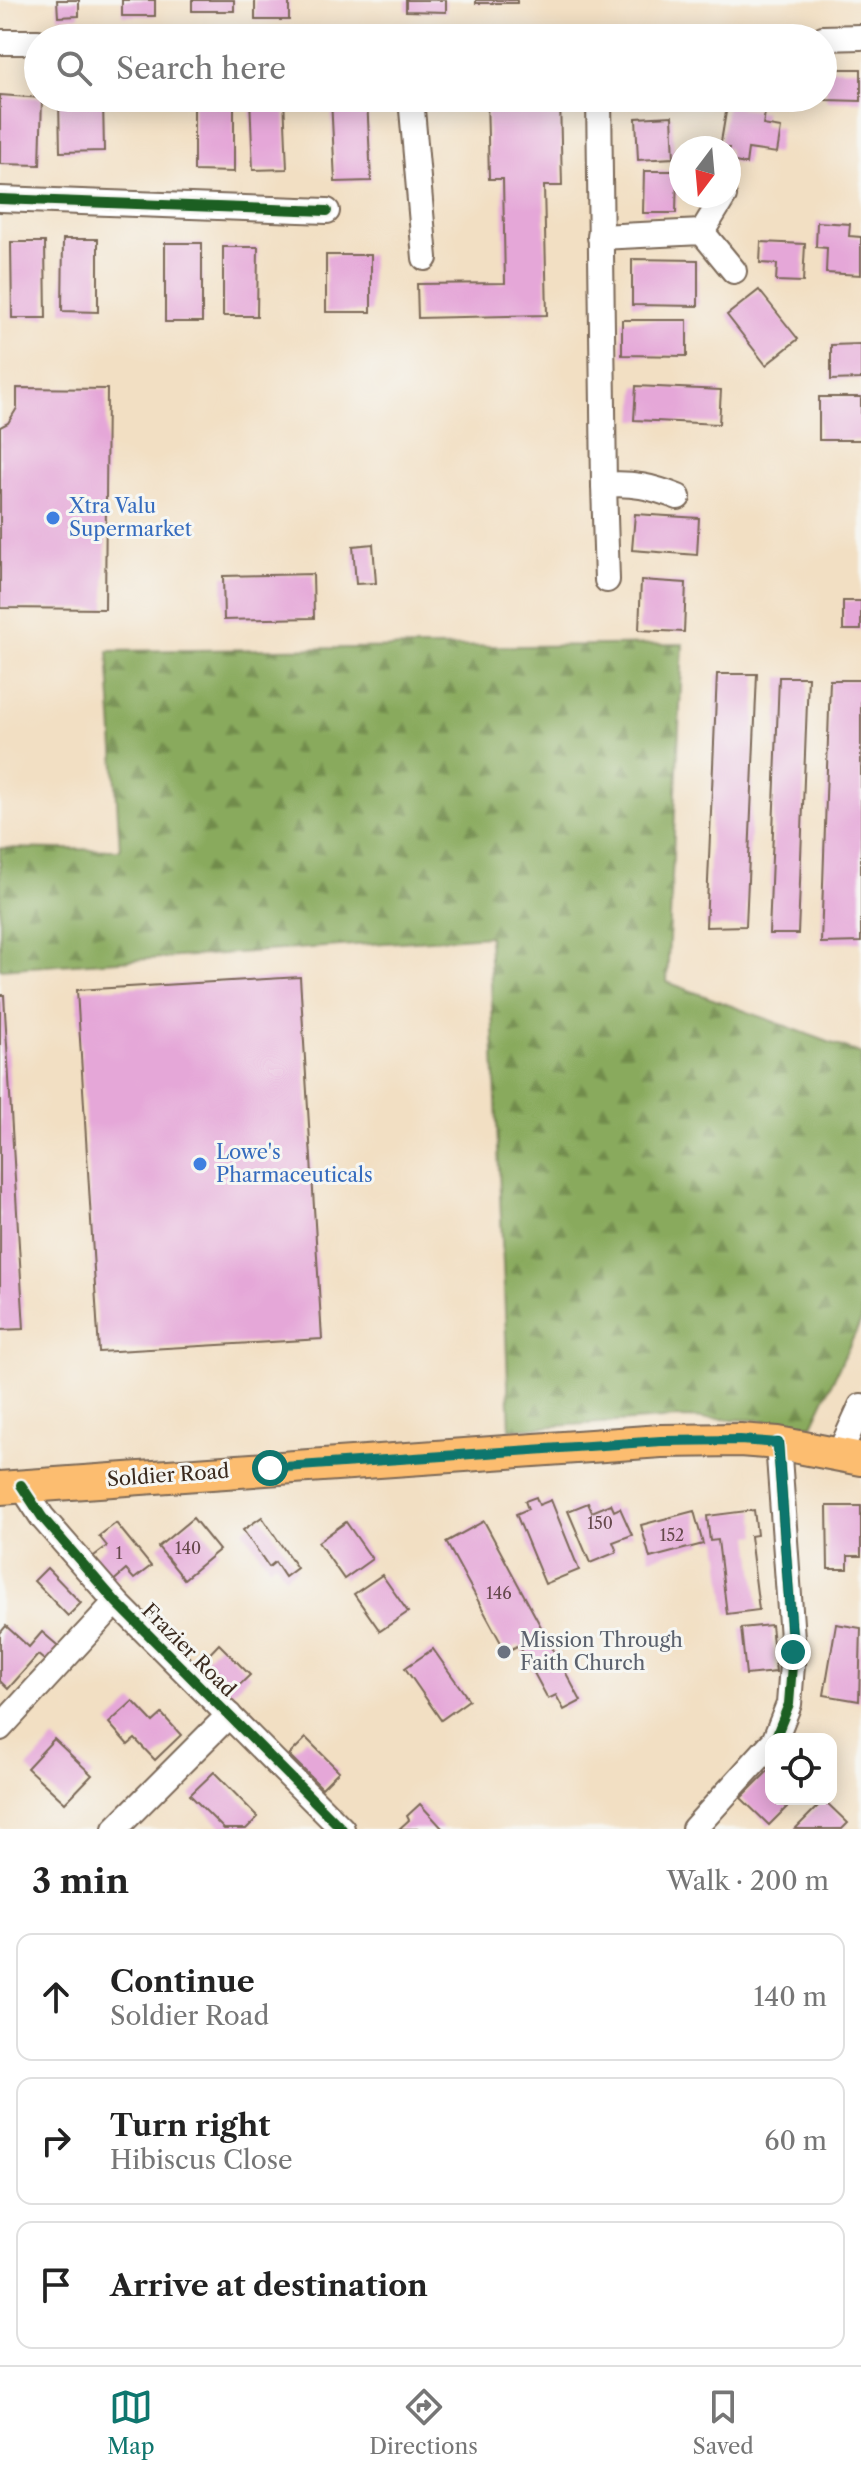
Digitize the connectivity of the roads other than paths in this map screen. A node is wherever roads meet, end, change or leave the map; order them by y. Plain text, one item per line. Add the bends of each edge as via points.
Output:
1 (861, 37) edge
2 (837, 38) edge
3 (0, 42) edge
4 (24, 42) edge
5 (412, 112) edge
6 (599, 112) edge
7 (0, 199) edge
8 (717, 208) edge
9 (327, 211) dead end
10 (702, 232) junction
11 (600, 237) junction
12 (425, 258) dead end
13 (734, 271) dead end
14 (604, 485) junction
15 (678, 497) dead end
16 (607, 580) dead end
17 (861, 1406) edge
18 (778, 1443) junction
19 (850, 1456) edge
20 (11, 1486) edge
21 (116, 1602) junction
22 (229, 1715) junction
23 (0, 1728) edge
24 (777, 1733) edge
25 (765, 1751) edge
26 (115, 1829) edge
27 (342, 1829) edge
28 (694, 1829) edge

1 - 2 street
3 - 4 street
5 - 12 street
6 - 11 street
7 - 9 street
8 - 10 street
10 - 11 street
10 - 13 street
11 - 14 street
14 - 15 street via 627,482
14 - 16 street
17 - 19 street
18 - 19 main road, Soldier Road
18 - 20 main road, Soldier Road via 661,1441
18 - 24 street via 793,1652 789,1704
20 - 21 street, Frazier Road
21 - 22 street, Frazier Road
21 - 23 street
22 - 26 street
22 - 27 street, Frazier Road
25 - 28 street

